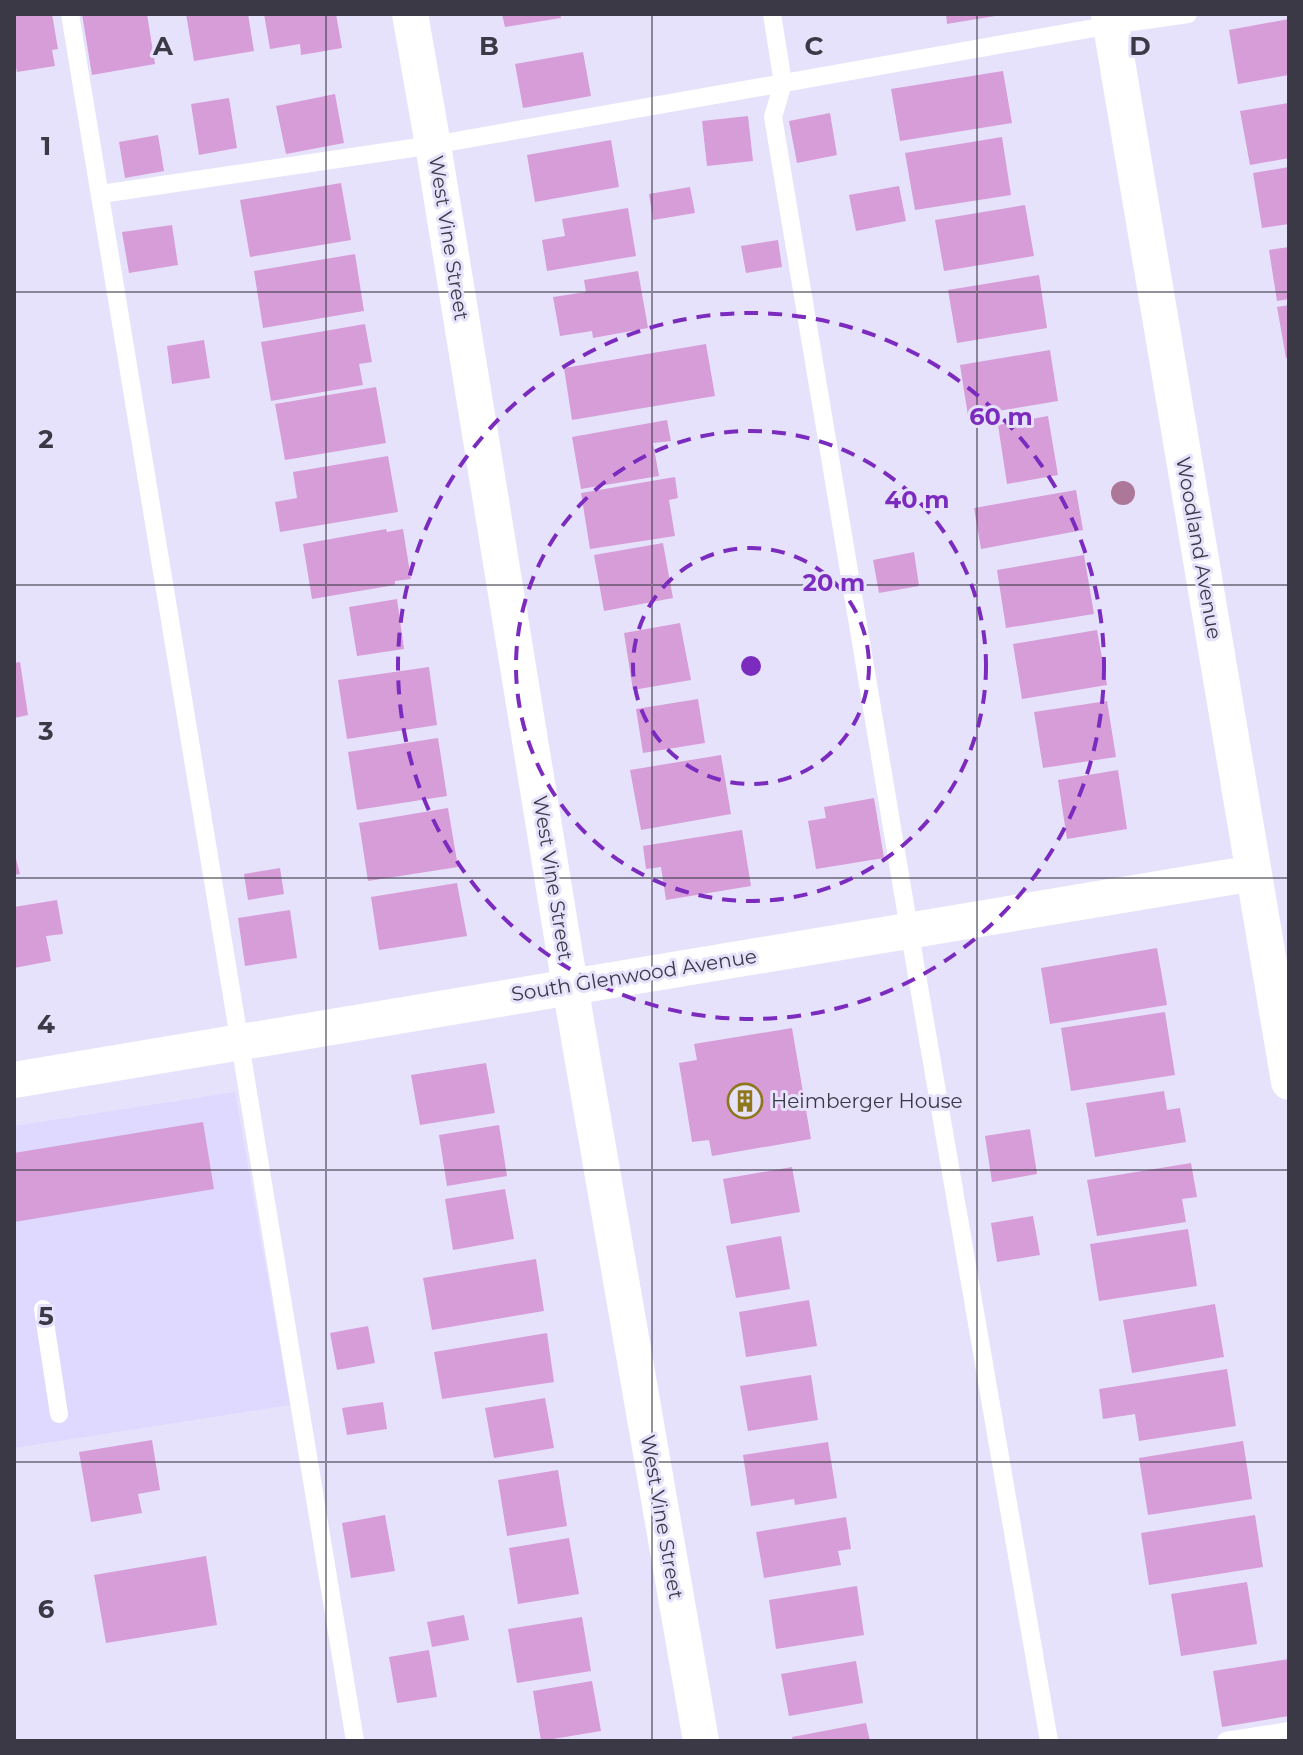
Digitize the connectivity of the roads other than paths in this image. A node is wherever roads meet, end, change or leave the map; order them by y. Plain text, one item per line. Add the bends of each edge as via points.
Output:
1 (70, 14) edge
2 (410, 14) edge
3 (772, 14) edge
4 (1188, 14) edge
5 (1110, 19) edge
6 (783, 83) junction
7 (433, 145) junction
8 (101, 194) junction
9 (1254, 873) junction
10 (909, 929) junction
11 (570, 986) junction
12 (239, 1042) junction
13 (14, 1080) edge
14 (1289, 1082) edge
15 (43, 1309) dead end
16 (59, 1414) dead end
17 (1289, 1731) edge
18 (355, 1741) edge
19 (701, 1741) edge
20 (1049, 1741) edge
21 (1226, 1741) edge

1 - 8 lane
2 - 7 street, West Vine Street
3 - 6 lane
4 - 5 lane
5 - 6 lane
5 - 9 street, Woodland Avenue
6 - 7 lane
6 - 10 lane via 773,117
7 - 8 lane
7 - 11 street, West Vine Street
8 - 12 lane
9 - 10 street, South Glenwood Avenue
9 - 14 street, Woodland Avenue
10 - 11 street, South Glenwood Avenue
10 - 20 lane
11 - 12 street, South Glenwood Avenue
11 - 19 street, West Vine Street
12 - 13 street, South Glenwood Avenue
12 - 18 lane
15 - 16 lane
17 - 21 lane

